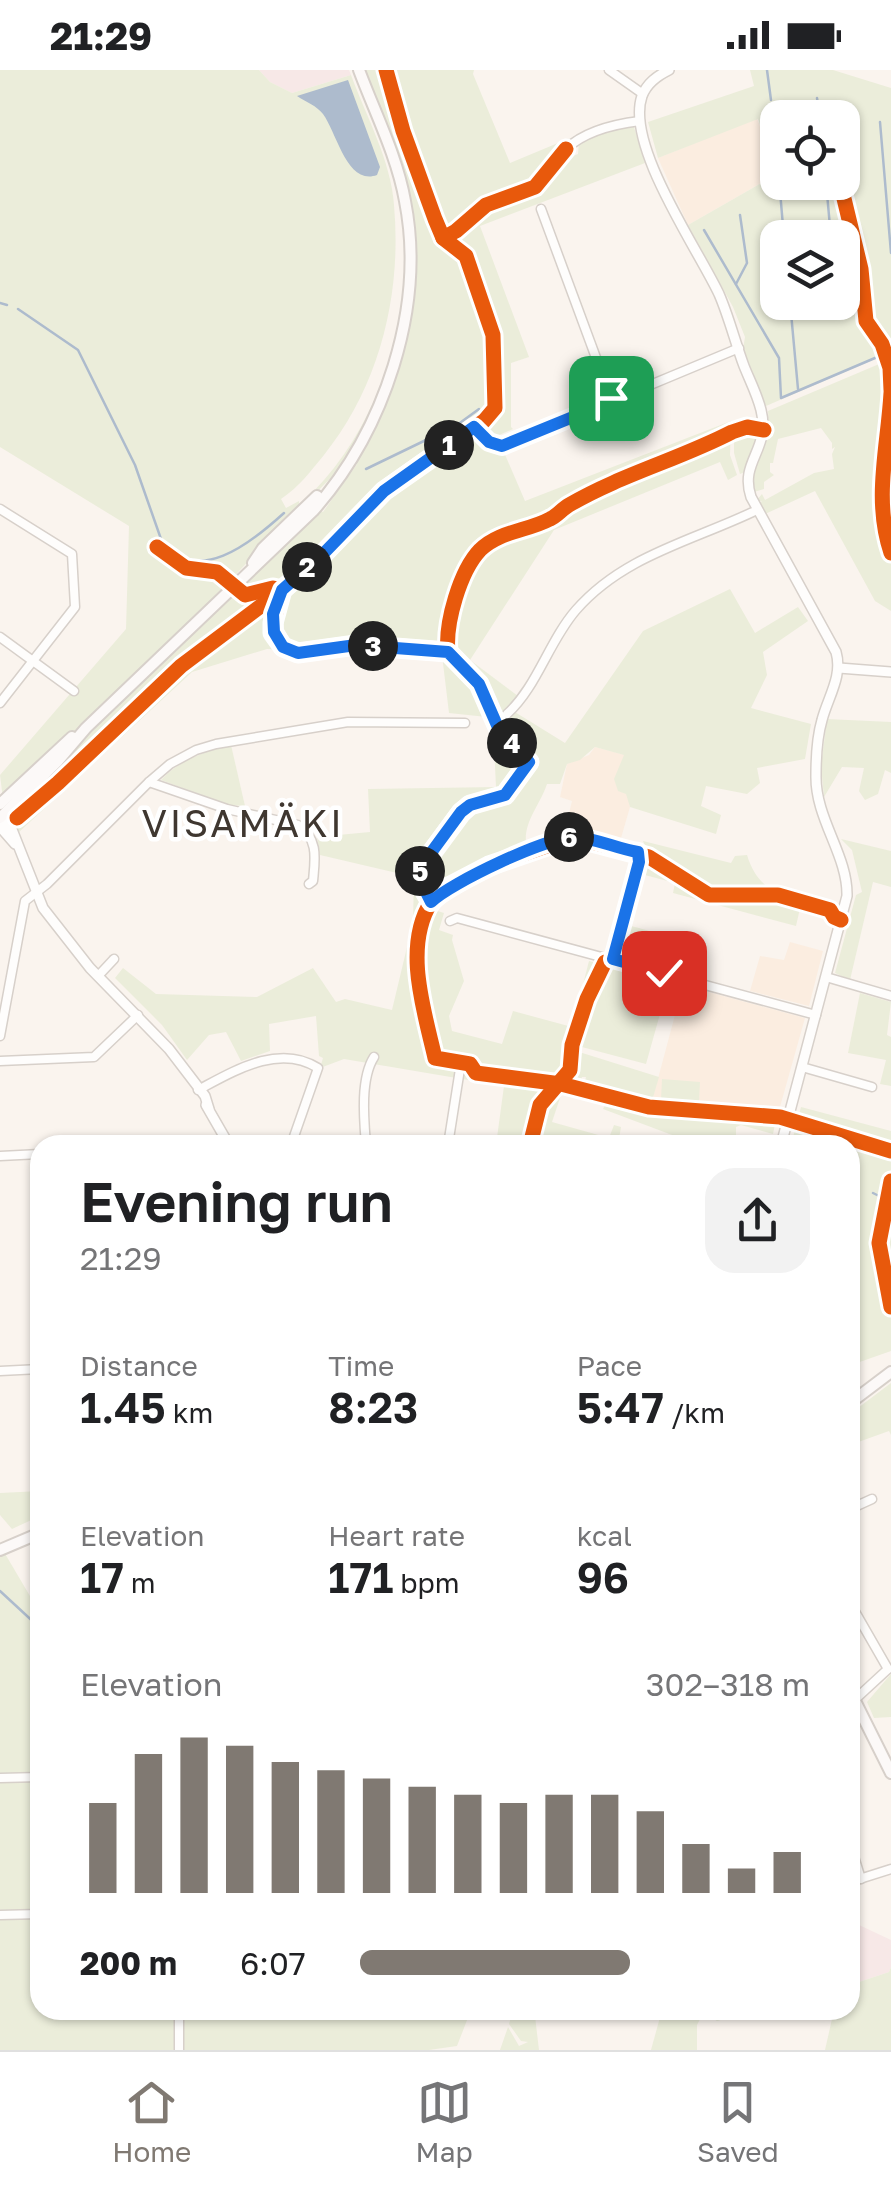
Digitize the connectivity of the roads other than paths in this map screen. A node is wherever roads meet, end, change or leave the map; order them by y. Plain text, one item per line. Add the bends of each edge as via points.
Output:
1 (359, 70) edge
2 (609, 70) edge
3 (669, 70) edge
4 (643, 94) junction
5 (640, 121) junction
6 (566, 149) dead end
7 (541, 209) dead end
8 (739, 348) junction
9 (612, 401) junction
10 (511, 443) dead end
11 (0, 509) edge
12 (757, 510) junction
13 (0, 637) edge
14 (34, 660) junction
15 (839, 668) junction
16 (891, 672) edge
17 (74, 690) dead end
18 (0, 703) edge
19 (507, 714) dead end
20 (465, 723) dead end
21 (86, 728) junction
22 (149, 782) junction
23 (0, 804) edge
24 (0, 817) edge
25 (0, 827) edge
26 (16, 844) junction
27 (638, 852) dead end
28 (309, 884) dead end
29 (36, 892) junction
30 (450, 921) dead end
31 (114, 959) dead end
32 (613, 959) junction
33 (100, 975) junction
34 (826, 976) junction
35 (891, 996) edge
36 (816, 1014) junction
37 (138, 1015) junction
38 (0, 1036) edge
39 (374, 1057) dead end
40 (0, 1061) edge
41 (802, 1067) junction
42 (460, 1069) dead end
43 (872, 1086) dead end
44 (198, 1090) junction
45 (220, 1135) edge
46 (295, 1135) edge
47 (366, 1135) edge
48 (450, 1135) edge
49 (784, 1135) edge
50 (30, 1154) edge
51 (0, 1156) edge
52 (30, 1370) edge
53 (0, 1371) edge
54 (891, 1372) edge
55 (860, 1396) edge
56 (872, 1499) dead end
57 (860, 1504) edge
58 (30, 1536) edge
59 (0, 1550) edge
60 (860, 1620) edge
61 (889, 1668) edge
62 (860, 1693) edge
63 (860, 1712) edge
64 (891, 1773) edge
65 (30, 1777) edge
66 (0, 1778) edge
67 (888, 1871) edge
68 (860, 1879) edge
69 (30, 1914) edge
70 (0, 1915) edge
71 (180, 2020) edge
72 (179, 2050) edge

1 - 21 main road via 402,186 410,243 400,338 378,405 331,482
2 - 4 street
3 - 4 street
4 - 5 street
5 - 6 street via 608,127
5 - 8 street via 670,207 718,292
7 - 9 street
8 - 9 street
8 - 12 street via 764,422 746,480
9 - 10 street
11 - 14 street via 61,544 74,561 75,607
12 - 15 street
12 - 19 street via 640,559 599,586 567,621
13 - 14 street
14 - 17 street
14 - 18 street
15 - 16 street
15 - 34 street via 819,733 816,775 818,803 847,889
20 - 22 street via 348,722 216,744 170,764
21 - 23 main road
21 - 24 main road
22 - 28 street via 298,825 315,846
22 - 29 street
24 - 26 street
25 - 26 street
26 - 29 street
27 - 32 street
29 - 33 street
29 - 38 street via 22,907
30 - 32 street
31 - 33 street
32 - 36 street
33 - 37 street
34 - 35 street
34 - 36 street
36 - 41 street
37 - 40 street via 94,1056
37 - 44 street
39 - 47 street
41 - 43 street
41 - 49 street
42 - 48 street
44 - 45 street
44 - 46 street via 266,1058 310,1063 318,1068
50 - 51 street
52 - 53 street
54 - 55 main road
56 - 57 street
58 - 59 main road
60 - 61 street
61 - 62 street
63 - 64 main road
65 - 66 street
67 - 68 street
69 - 70 street
71 - 72 street

